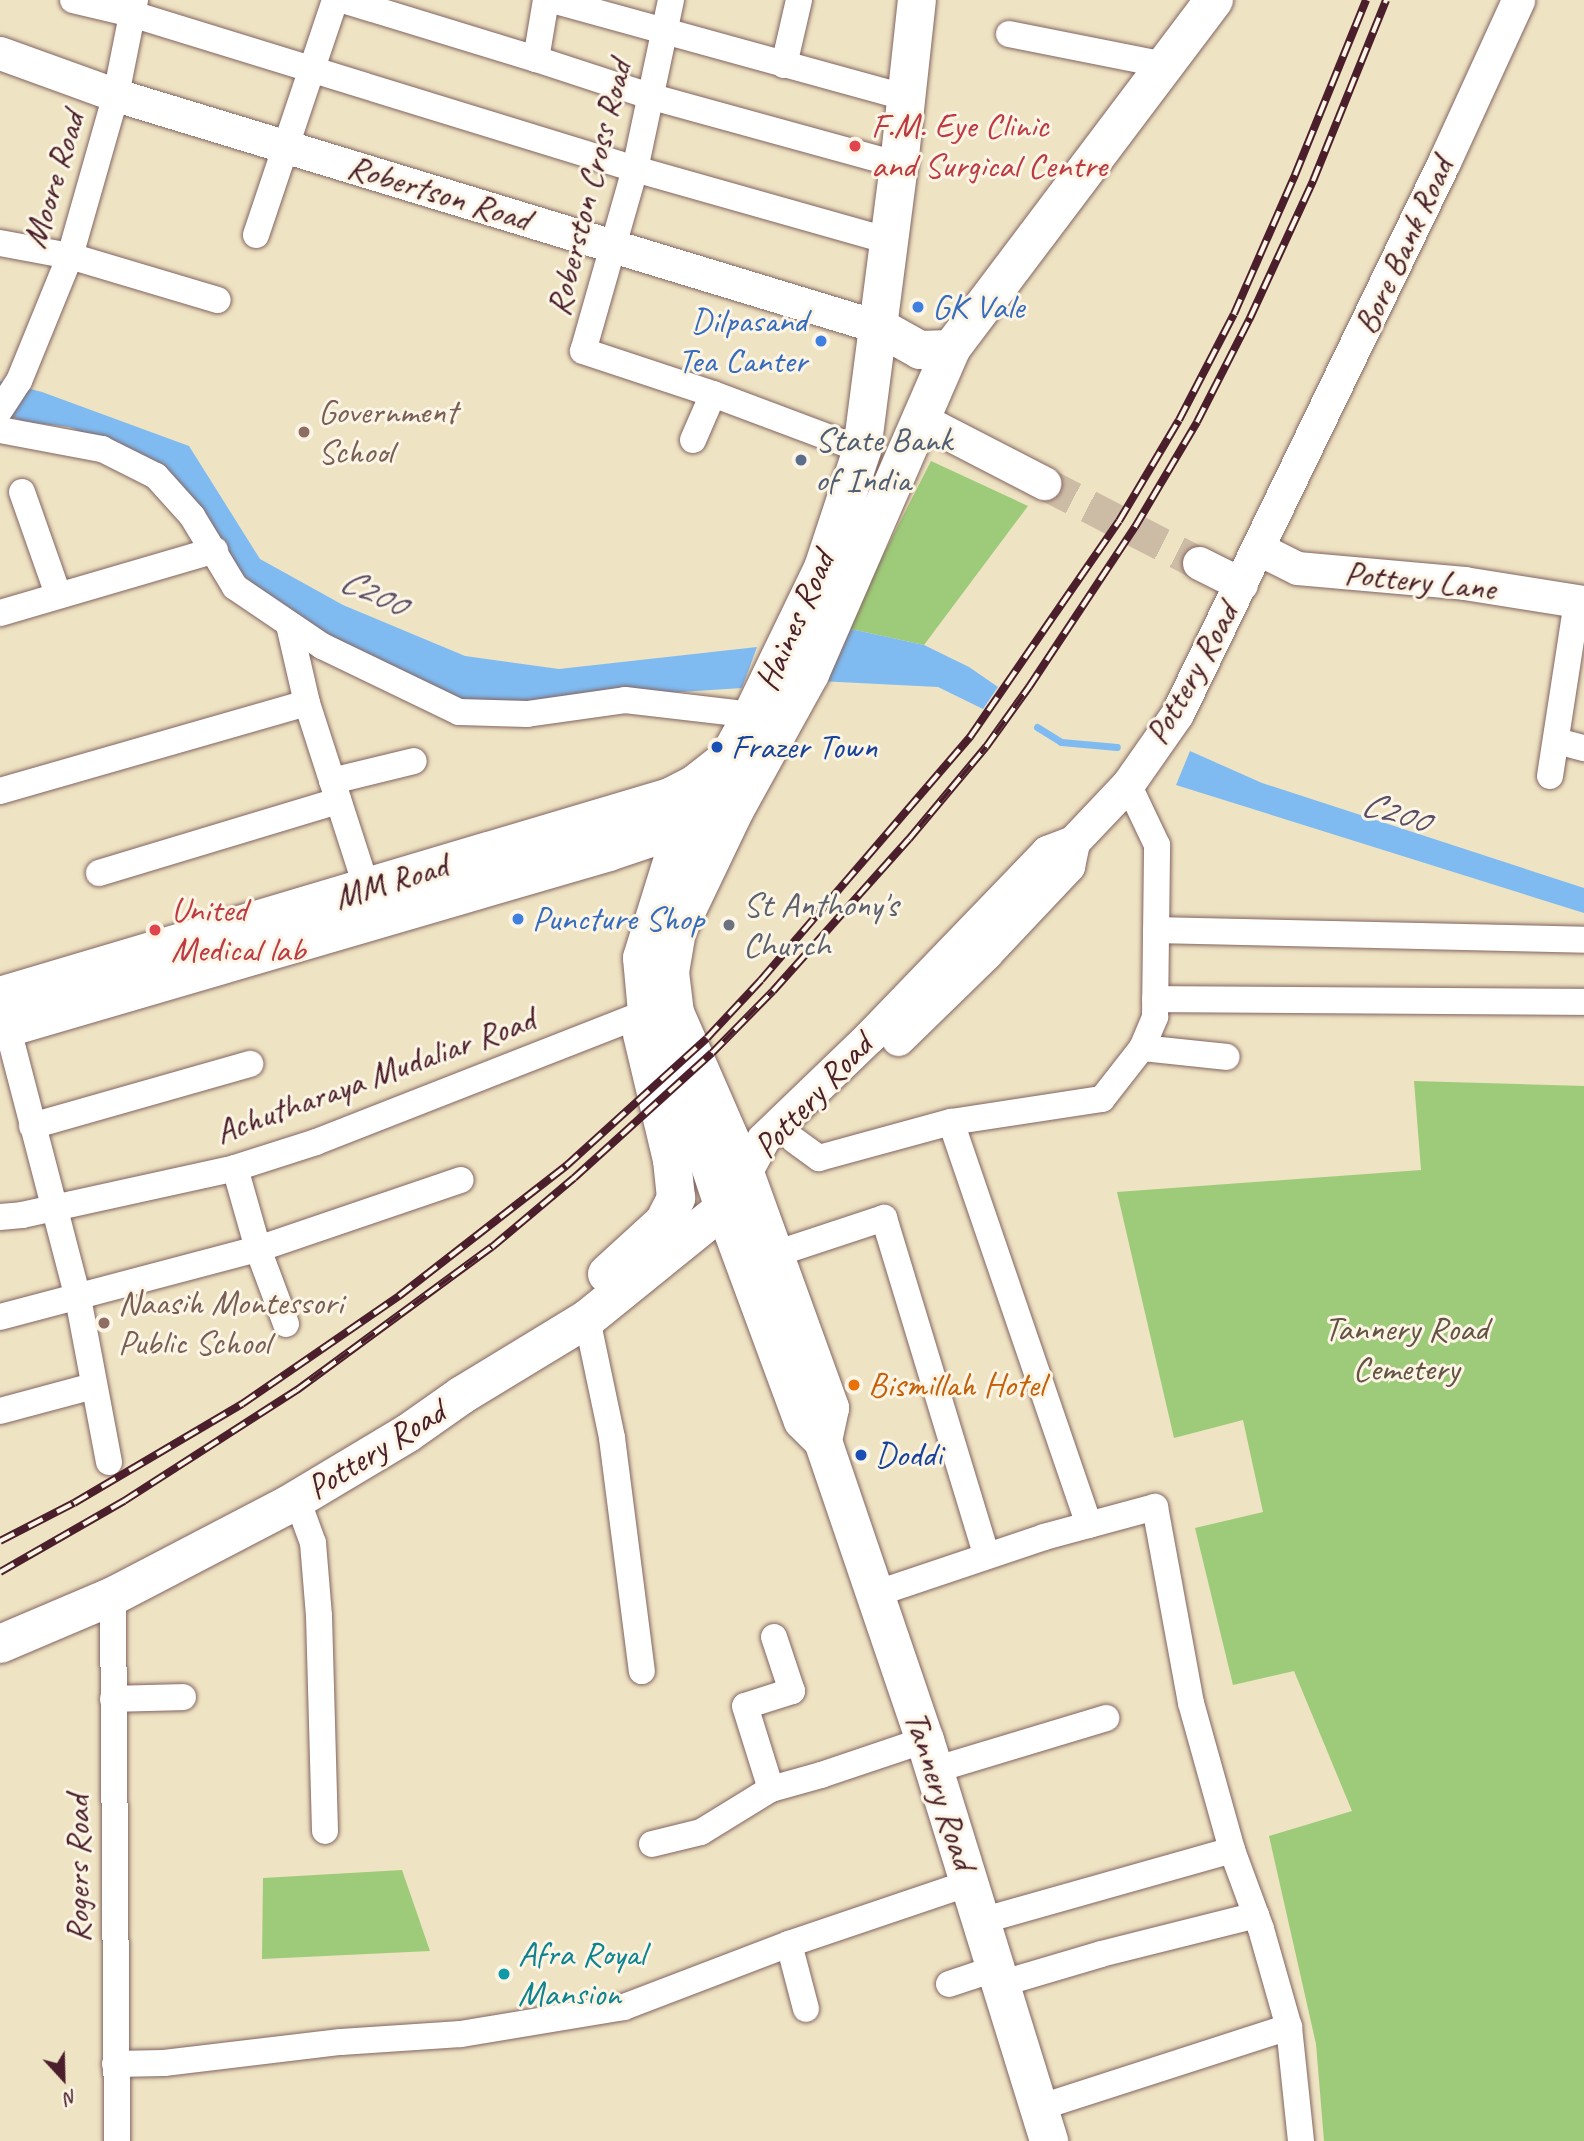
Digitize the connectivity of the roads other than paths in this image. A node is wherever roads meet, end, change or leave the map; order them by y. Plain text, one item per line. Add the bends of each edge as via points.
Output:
1 (73, 0) edge
2 (335, 0) edge
3 (343, 0) edge
4 (546, 0) edge
5 (552, 0) edge
6 (671, 0) edge
7 (799, 0) edge
8 (917, 0) edge
9 (1214, 0) edge
10 (1518, 0) edge
11 (133, 7) edge
12 (664, 31) junction
13 (1009, 34) dead end
14 (0, 53) edge
15 (536, 59) junction
16 (784, 65) junction
17 (1165, 65) junction
18 (312, 72) junction
19 (116, 95) junction
20 (649, 96) junction
21 (907, 98) junction
22 (286, 147) junction
23 (900, 165) junction
24 (635, 169) junction
25 (256, 234) dead end
26 (890, 240) junction
27 (0, 243) edge
28 (612, 246) junction
29 (70, 256) junction
30 (218, 300) dead end
31 (879, 327) junction
32 (951, 349) junction
33 (713, 394) junction
34 (0, 410) edge
35 (920, 419) junction
36 (0, 430) edge
37 (693, 440) dead end
38 (862, 450) junction
39 (1044, 483) tunnel mouth
40 (1288, 490) joint
41 (22, 492) dead end
42 (1259, 549) junction
43 (215, 550) junction
44 (1199, 563) tunnel mouth
45 (1241, 584) junction
46 (58, 594) junction
47 (1581, 602) edge
48 (0, 613) edge
49 (289, 625) junction
50 (796, 663) junction
51 (307, 703) junction
52 (752, 715) junction
53 (1557, 741) junction
54 (1584, 748) edge
55 (730, 755) junction
56 (414, 761) dead end
57 (1139, 768) junction
58 (1550, 776) dead end
59 (0, 791) edge
60 (335, 791) junction
61 (736, 810) junction
62 (692, 824) junction
63 (1073, 842) junction
64 (99, 873) dead end
65 (367, 889) junction
66 (1156, 930) junction
67 (1584, 940) edge
68 (1156, 999) junction
69 (1584, 1002) edge
70 (647, 1012) junction
71 (2, 1013) edge
72 (1142, 1048) junction
73 (1227, 1057) dead end
74 (250, 1064) dead end
75 (951, 1122) junction
76 (32, 1126) junction
77 (794, 1140) junction
78 (235, 1168) junction
79 (744, 1173) junction
80 (461, 1180) dead end
81 (53, 1206) junction
82 (724, 1208) junction
83 (0, 1217) edge
84 (258, 1249) junction
85 (775, 1254) junction
86 (78, 1298) junction
87 (596, 1312) junction
88 (0, 1317) edge
89 (286, 1324) dead end
90 (93, 1386) junction
91 (0, 1410) edge
92 (824, 1441) junction
93 (109, 1462) dead end
94 (297, 1499) junction
95 (1089, 1525) junction
96 (987, 1556) junction
97 (875, 1594) junction
98 (113, 1596) junction
99 (774, 1637) dead end
100 (0, 1644) edge
101 (642, 1671) dead end
102 (183, 1697) dead end
103 (113, 1699) junction
104 (1106, 1717) dead end
105 (929, 1755) junction
106 (771, 1788) junction
107 (325, 1831) dead end
108 (652, 1844) dead end
109 (1232, 1850) junction
110 (969, 1883) junction
111 (1256, 1916) junction
112 (981, 1921) junction
113 (789, 1944) junction
114 (997, 1977) junction
115 (949, 1984) dead end
116 (806, 2009) dead end
117 (1289, 2027) junction
118 (116, 2064) junction
119 (1043, 2125) edge
120 (117, 2141) edge
121 (1301, 2141) edge

1 - 11 street
2 - 18 street
3 - 15 street
4 - 15 street
5 - 12 street
6 - 12 street, Roberston Cross Road
7 - 16 street
8 - 21 main road, Haines Road
9 - 17 main road
10 - 40 street, Bore Bank Road
11 - 18 street
11 - 19 street, Moore Road
12 - 16 street
12 - 20 street, Roberston Cross Road
13 - 17 street
14 - 19 street, Robertson Road
15 - 20 street
16 - 21 street
17 - 32 main road
18 - 22 street
18 - 24 street
19 - 22 street, Robertson Road
19 - 29 street, Moore Road
20 - 23 street
20 - 24 street, Roberston Cross Road
21 - 23 main road, Haines Road
22 - 25 street
22 - 28 street, Robertson Road
23 - 26 main road, Haines Road
24 - 26 street
24 - 28 street, Roberston Cross Road
26 - 31 main road, Haines Road
27 - 29 street
28 - 31 street, Robertson Road
28 - 33 street, Roberston Cross Road via 583,351
29 - 30 street
29 - 34 street, Moore Road via 19,381
31 - 32 main road via 920,349
31 - 38 main road, Haines Road
32 - 35 main road
33 - 37 street
33 - 38 street, Roberston Cross Road
35 - 39 street
35 - 50 main road
36 - 43 street via 102,450 156,476
38 - 50 main road, Haines Road
40 - 42 street, Pottery Road
41 - 46 street
42 - 45 street, Pottery Road
42 - 47 street, Pottery Lane via 1297,568 1464,583
43 - 46 street
43 - 49 street via 235,587
44 - 45 street
45 - 57 street, Pottery Road via 1177,714
46 - 48 street
47 - 53 street
49 - 51 street
49 - 52 street via 383,678 459,712 527,714 625,700
50 - 52 main road, Haines Road
50 - 61 main road
51 - 59 street
51 - 60 street
52 - 55 main road, Haines Road
53 - 54 street
53 - 58 street
55 - 62 main road, Haines Road
55 - 65 main road, MM Road via 695,784 670,797
56 - 60 street
57 - 63 street, Pottery Road
57 - 66 street via 1157,845
60 - 64 street
60 - 65 street
61 - 62 main road, MM Road
61 - 79 main road via 677,931 670,972 682,1032
62 - 70 main road, Haines Road via 674,855 642,958
62 - 71 main road, MM Road via 609,852
63 - 77 street, Pottery Road via 1068,866 986,953
63 - 79 street, Pottery Road via 1047,852 869,1037 763,1139
65 - 71 main road, MM Road
66 - 67 street
66 - 68 street
68 - 69 street
68 - 72 street via 1156,1017
70 - 78 street, Achutharaya Mudaliar Road via 316,1142
70 - 82 main road, Haines Road via 688,1100
70 - 87 main road via 641,1032 643,1046 676,1198 664,1222 604,1278
71 - 76 street
72 - 73 street
72 - 75 street via 1102,1099
74 - 76 street
75 - 77 street via 819,1158
75 - 95 street
76 - 81 street
77 - 79 street, Pottery Road
78 - 81 street, Achutharaya Mudaliar Road
78 - 84 street
79 - 82 main road
79 - 85 main road, Tannery Road
80 - 84 street
81 - 83 street, Achutharaya Mudaliar Road
81 - 86 street
82 - 87 main road, Pottery Road
82 - 92 main road, Tannery Road via 803,1421
84 - 86 street
84 - 89 street
85 - 92 main road, Tannery Road via 830,1408
85 - 96 street via 884,1218
86 - 88 street
86 - 90 street
87 - 94 main road, Pottery Road
87 - 101 street
90 - 91 street
90 - 93 street
92 - 97 main road, Tannery Road
94 - 98 main road, Pottery Road
94 - 107 street via 313,1543
95 - 96 street
95 - 109 street via 1155,1507 1191,1703
96 - 97 street
97 - 105 main road, Tannery Road
98 - 100 main road, Pottery Road
98 - 103 street, Rogers Road
99 - 106 street via 792,1691 745,1706
102 - 103 street
103 - 118 street, Rogers Road
104 - 105 street
105 - 106 street
105 - 110 main road, Tannery Road
106 - 108 street via 701,1832
109 - 111 street
109 - 112 street
110 - 112 main road, Tannery Road
110 - 113 street
111 - 114 street
111 - 117 street
112 - 114 main road, Tannery Road
113 - 116 street
113 - 118 street via 624,2007 461,2034
114 - 115 street
114 - 119 main road, Tannery Road
117 - 119 street
117 - 121 street
118 - 120 street, Rogers Road

